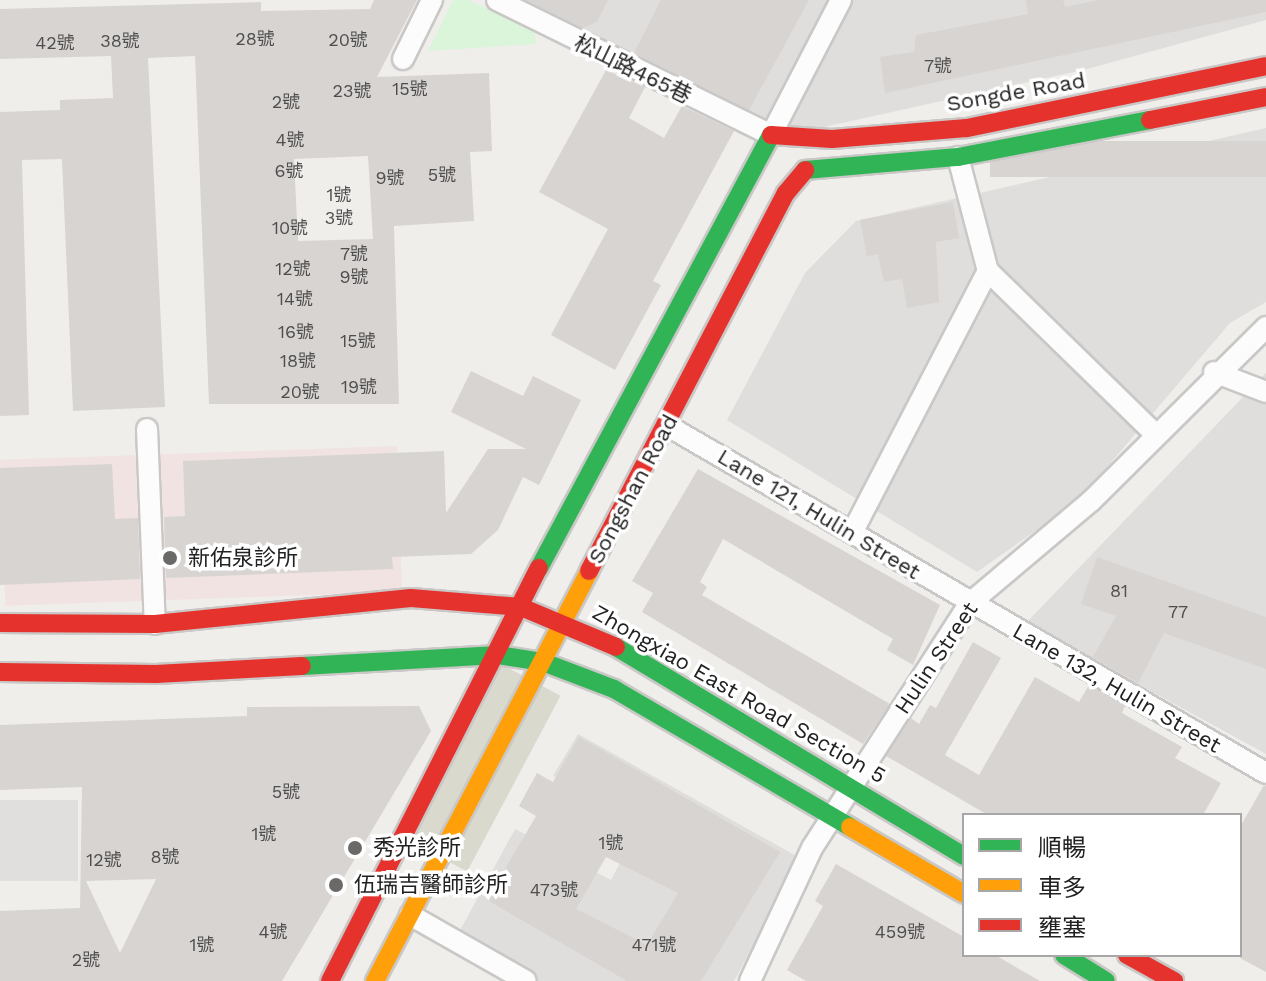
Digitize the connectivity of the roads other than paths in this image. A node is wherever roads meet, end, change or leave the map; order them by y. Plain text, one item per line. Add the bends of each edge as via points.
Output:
1 (432, 0) edge
2 (497, 0) edge
3 (841, 0) edge
4 (403, 59) dead end
5 (1266, 66) edge
6 (1266, 97) edge
7 (771, 135) junction
8 (958, 157) junction
9 (805, 170) junction
10 (988, 271) junction
11 (1266, 327) edge
12 (1214, 372) junction
13 (1266, 392) edge
14 (668, 426) junction
15 (147, 429) dead end
16 (1155, 434) junction
17 (853, 531) junction
18 (969, 604) junction
19 (521, 607) junction
20 (564, 621) junction
21 (0, 623) edge
22 (155, 624) junction
23 (498, 655) junction
24 (543, 662) junction
25 (0, 672) edge
26 (1266, 773) edge
27 (853, 785) junction
28 (833, 815) junction
29 (962, 855) edge
30 (962, 893) edge
31 (410, 915) junction
32 (1067, 957) edge
33 (1131, 957) edge
34 (330, 981) edge
35 (375, 981) edge
36 (526, 981) edge
37 (750, 981) edge
38 (1106, 981) edge
39 (1174, 981) edge

1 - 4 street
2 - 7 street, 松山路465巷
3 - 7 street, Songshan Road
5 - 7 main road, Songde Road via 967,128 832,139
6 - 8 main road
7 - 9 main road
7 - 19 main road, Songshan Road
8 - 9 main road
8 - 10 street
9 - 14 main road, Songshan Road via 786,193
10 - 16 street
10 - 17 street
11 - 12 street, Hulin Street
12 - 13 street
12 - 16 street, Hulin Street
14 - 17 street, Lane 121, Hulin Street
14 - 20 main road, Songshan Road
15 - 22 street
16 - 18 street, Hulin Street via 1091,501
17 - 18 street, Lane 121, Hulin Street
18 - 26 street, Lane 132, Hulin Street
18 - 27 street, Hulin Street
19 - 20 main road, Zhongxiao East Road Section 5
19 - 22 main road, Zhongxiao East Road Section 5 via 462,597 411,598
19 - 23 main road, Songshan Road
20 - 24 main road, Songshan Road
20 - 27 main road, Zhongxiao East Road Section 5
21 - 22 main road, Zhongxiao East Road Section 5
23 - 24 main road
23 - 25 main road via 156,674
23 - 34 main road, Songshan Road
24 - 28 main road via 614,689
24 - 31 main road, Songshan Road
27 - 28 street, Hulin Street
27 - 29 main road, Zhongxiao East Road Section 5
28 - 30 main road
28 - 37 street, Hulin Street
31 - 35 main road, Songshan Road
31 - 36 street
32 - 38 main road
33 - 39 main road

